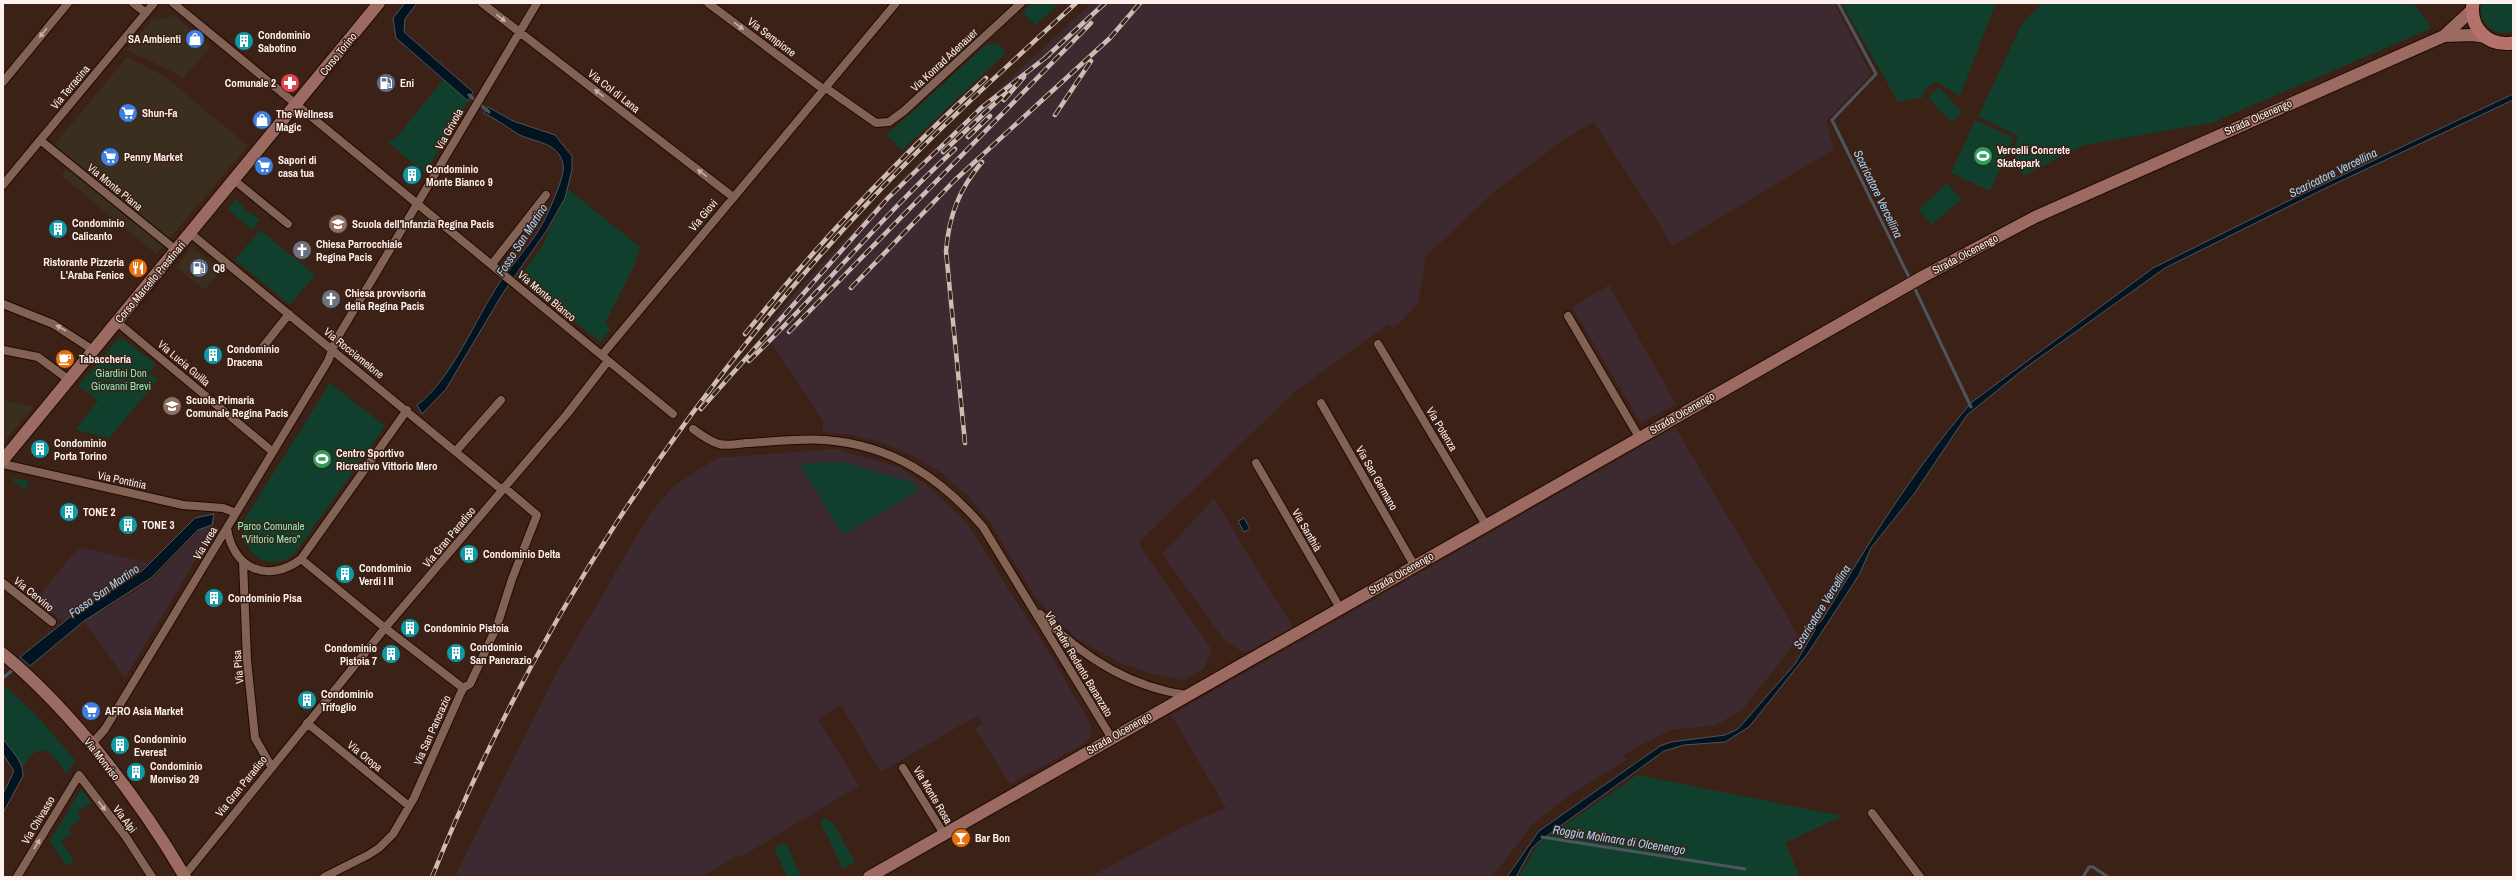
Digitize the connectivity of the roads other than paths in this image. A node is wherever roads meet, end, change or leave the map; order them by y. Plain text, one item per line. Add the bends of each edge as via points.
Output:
1 (68, 3) edge
2 (133, 3) edge
3 (154, 3) edge
4 (173, 3) edge
5 (379, 3) edge
6 (482, 3) edge
7 (537, 3) edge
8 (896, 3) edge
9 (1021, 3) edge
10 (712, 4) edge
11 (2472, 7) edge
12 (146, 13) junction
13 (519, 32) junction
14 (2444, 36) junction
15 (2485, 37) junction
16 (2513, 43) edge
17 (3, 82) edge
18 (825, 88) junction
19 (296, 105) junction
20 (876, 123) joint
21 (40, 140) junction
22 (234, 180) junction
23 (3, 185) edge
24 (546, 195) dead end
25 (732, 197) junction
26 (419, 204) junction
27 (288, 224) dead end
28 (190, 233) junction
29 (176, 250) junction
30 (492, 264) junction
31 (3, 304) edge
32 (288, 314) junction
33 (1568, 316) dead end
34 (117, 322) junction
35 (1378, 344) dead end
36 (262, 348) dead end
37 (333, 349) junction
38 (3, 350) edge
39 (93, 350) junction
40 (605, 358) junction
41 (69, 380) junction
42 (501, 400) dead end
43 (1321, 402) dead end
44 (407, 410) junction
45 (673, 414) dead end
46 (693, 429) dead end
47 (1639, 437) junction
48 (273, 452) junction
49 (456, 452) junction
50 (3, 460) edge
51 (1256, 463) dead end
52 (3, 464) edge
53 (503, 489) junction
54 (236, 513) junction
55 (537, 515) joint
56 (1486, 525) junction
57 (227, 528) junction
58 (301, 559) junction
59 (243, 562) junction
60 (1414, 565) junction
61 (3, 583) edge
62 (1029, 603) junction
63 (1340, 608) junction
64 (52, 622) dead end
65 (385, 628) junction
66 (3, 654) edge
67 (463, 688) junction
68 (1186, 695) junction
69 (307, 723) junction
70 (1111, 737) junction
71 (91, 745) junction
72 (271, 766) junction
73 (903, 768) dead end
74 (79, 775) joint
75 (409, 806) junction
76 (1872, 813) dead end
77 (944, 834) junction
78 (184, 876) edge
79 (17, 877) edge
80 (152, 877) edge
81 (324, 877) edge
82 (869, 877) edge
83 (1920, 877) edge

1 -> 17 street
2 - 12 street
3 - 12 street, Via Terracina
4 - 19 street, Via Monte Bianco
5 - 19 street, Corso Torino
6 -> 13 street, Via Col di Lana
7 - 13 street, Via Grivola
8 - 18 street, Via Giovi
9 - 20 street, Via Konrad Adenauer via 904,111 889,122
10 -> 18 street, Via Sempione
11 - 14 street, Strada Olcenengo
11 - 15 main road via 2477,28
12 - 21 street, Via Terracina
25 -> 13 street, Via Col di Lana
13 - 26 street, Via Grivola
14 - 15 street, Strada Olcenengo
14 - 47 street, Strada Olcenengo via 2035,217 1924,276
15 - 16 main road via 2498,43
18 - 20 street, Via Sempione
18 - 25 street, Via Giovi
19 - 22 street, Corso Marcello Prestinari
19 - 26 street, Via Monte Bianco
21 - 23 street, Via Terracina
21 - 29 street, Via Monte Piana
22 - 27 street
22 - 28 street, Corso Marcello Prestinari
24 - 30 street
25 - 40 street, Via Giovi
26 - 30 street, Via Monte Bianco
26 - 37 street, Via Grivola
28 - 29 street, Corso Marcello Prestinari
28 - 32 street, Via Rocciamelone
29 - 34 street, Corso Marcello Prestinari
30 - 40 street, Via Monte Bianco
39 -> 31 street via 53,324
32 - 36 street
32 - 37 street, Via Rocciamelone
33 - 47 street
34 - 39 street, Corso Marcello Prestinari
34 - 48 street, Via Lucia Guilla
35 - 56 street, Via Potenza
37 - 44 street, Via Rocciamelone
37 - 48 street, Via Ivrea
38 - 41 street via 38,358
39 - 41 street, Corso Marcello Prestinari
40 - 45 street, Via Monte Bianco
40 - 53 street, Via Gran Paradiso
41 - 50 street, Corso Marcello Prestinari
42 - 49 street
43 - 60 street, Via San Germano
44 - 49 street, Via Rocciamelone
44 - 58 street
46 - 62 street, Via Padre Redento Baranzato via 703,437 721,444 824,440 880,450 914,466 937,480 963,503 983,527
47 - 56 street, Strada Olcenengo
48 - 54 street, Via Ivrea
49 - 53 street, Via Rocciamelone
51 - 63 street, Via Santhià
52 - 54 street, Via Pontinia via 183,505 223,508
53 - 55 street, Via Rocciamelone
53 - 65 street, Via Gran Paradiso
54 - 57 street, Via Ivrea
55 - 67 street, Via San Pancrazio via 497,626 470,684
56 - 60 street, Strada Olcenengo
57 - 59 street via 236,555
57 - 71 street, Via Ivrea via 105,729
58 - 59 street via 289,568 276,572 264,572
58 - 65 street
59 - 72 street, Via Pisa via 247,660 255,738
60 - 63 street, Strada Olcenengo
61 - 64 street, Via Cervino
62 - 68 street, Via Padre Redento Baranzato via 1054,628 1092,659 1124,678 1163,692
62 - 70 street, Via Padre Redento Baranzato
63 - 68 street, Strada Olcenengo
65 - 67 street
65 - 69 street, Via Gran Paradiso
66 - 71 street, Via Monviso via 67,716
67 - 75 street, Via San Pancrazio
68 - 70 street, Strada Olcenengo
69 - 72 street, Via Gran Paradiso
69 - 75 street, Via Oropa
70 - 77 street, Strada Olcenengo
71 - 78 street, Via Monviso via 135,802
72 - 78 street, Via Gran Paradiso
73 - 77 street, Via Monte Rosa
79 -> 74 street, Via Chivasso
74 -> 80 street, Via Alpi via 126,836
75 - 81 street, Via San Pancrazio via 393,834 379,848
76 - 83 street
77 - 82 street, Strada Olcenengo

